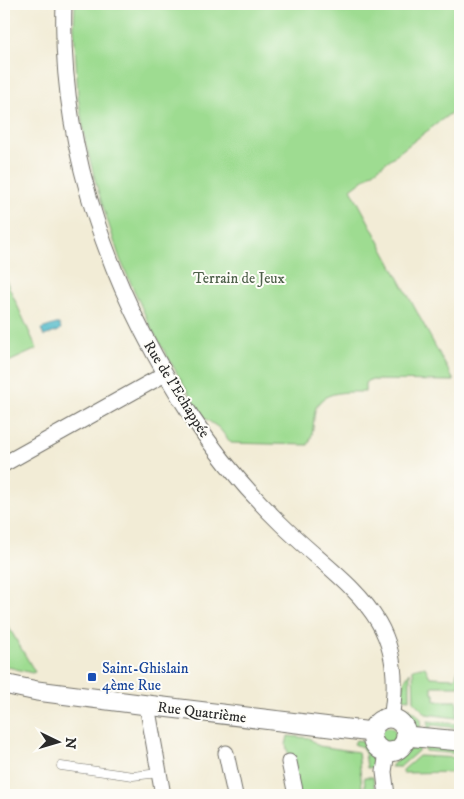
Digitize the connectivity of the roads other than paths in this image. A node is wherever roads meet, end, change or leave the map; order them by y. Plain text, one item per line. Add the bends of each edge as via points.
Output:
1 (64, 4) edge
2 (165, 374) junction
3 (4, 464) edge
4 (4, 684) edge
5 (147, 705) junction
6 (391, 718) junction
7 (372, 732) junction
8 (406, 736) junction
9 (460, 741) edge
10 (387, 752) junction
11 (226, 753) dead end
12 (289, 762) dead end
13 (61, 766) dead end
14 (159, 774) junction
15 (163, 795) edge
16 (236, 795) edge
17 (296, 795) edge
18 (387, 795) edge

1 - 2 street, Rue de l'Echappée via 67,97 82,171 114,271
2 - 3 street
2 - 6 street, Rue de l'Echappée via 193,419 258,501 354,589 380,623 393,664
4 - 5 street, Rue Quatrième
5 - 7 street, Rue Quatrième
5 - 14 street
6 - 7 street via 381,719
6 - 8 street via 402,724
7 - 10 street via 374,744
8 - 9 street
8 - 10 street via 399,749
10 - 18 street via 384,772
11 - 16 street
12 - 17 street
13 - 14 lane via 133,776
14 - 15 street

